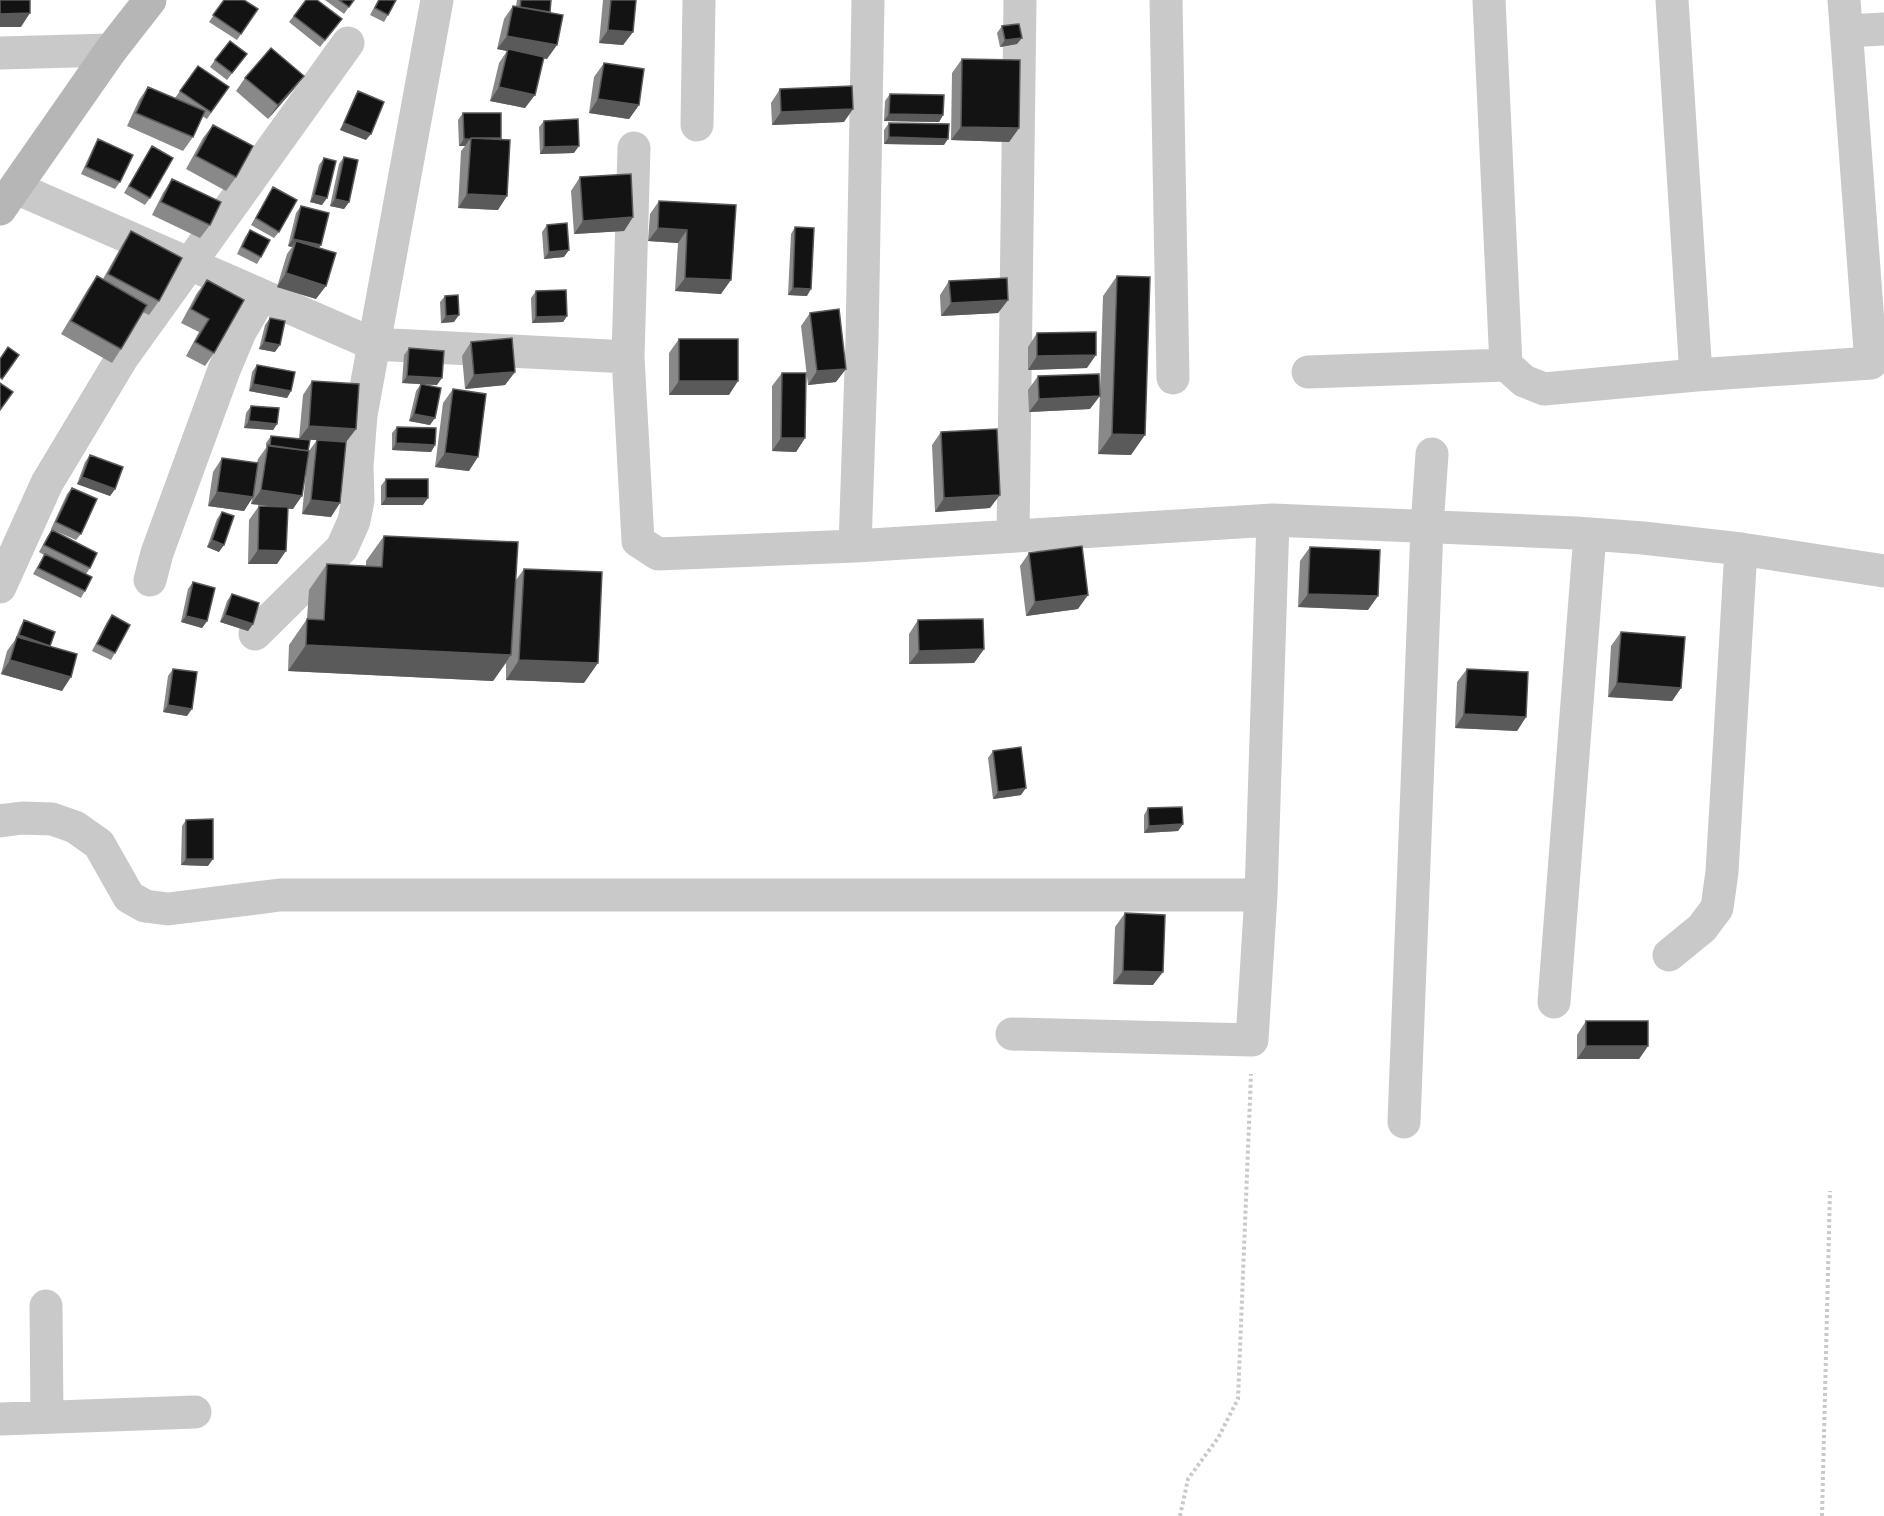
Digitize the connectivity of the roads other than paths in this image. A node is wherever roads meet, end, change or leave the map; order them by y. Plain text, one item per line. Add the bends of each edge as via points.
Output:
1 (150, 0) edge
2 (437, 0) edge
3 (699, 0) edge
4 (868, 0) edge
5 (1020, 0) edge
6 (1166, 0) edge
7 (1489, 0) edge
8 (1672, 0) edge
9 (1845, 16) edge
10 (1884, 29) edge
11 (348, 43) dead end
12 (111, 50) junction
13 (0, 53) edge
14 (696, 125) dead end
15 (634, 148) dead end
16 (8, 198) edge
17 (189, 265) junction
18 (261, 296) junction
19 (373, 344) junction
20 (628, 357) junction
21 (1506, 365) junction
22 (1308, 372) dead end
23 (1696, 375) junction
24 (1173, 378) dead end
25 (1432, 454) dead end
26 (1273, 520) junction
27 (1427, 527) junction
28 (1590, 534) junction
29 (1013, 536) junction
30 (855, 546) junction
31 (1741, 549) junction
32 (1884, 571) edge
33 (150, 580) dead end
34 (0, 587) edge
35 (255, 633) edge
36 (0, 820) edge
37 (1261, 895) junction
38 (1669, 954) dead end
39 (1554, 1002) dead end
40 (1012, 1034) dead end
41 (1404, 1122) dead end
42 (46, 1306) dead end
43 (195, 1412) dead end
44 (47, 1417) junction
45 (0, 1419) edge

1 - 12 street
2 - 19 street
3 - 14 street
4 - 30 street
5 - 29 street
6 - 24 street
7 - 21 street
8 - 23 street
9 - 10 street
9 - 23 street via 1871,363
11 - 17 street
12 - 13 street
12 - 16 street
15 - 20 street
16 - 17 street
17 - 18 street
17 - 34 street via 122,358 47,483
18 - 19 street
18 - 33 street via 224,370
19 - 20 street
19 - 35 street via 361,415 354,521 342,548
20 - 30 street via 638,541 658,554
21 - 22 street
21 - 23 street via 1524,381 1544,389
25 - 27 street
26 - 27 street
26 - 29 street
26 - 37 street
27 - 28 street
27 - 41 street
28 - 31 street
28 - 39 street
29 - 30 street
31 - 32 street
31 - 38 street via 1717,908 1702,928
36 - 37 street via 51,819 75,827 99,844 129,897 145,906 168,909 280,895
37 - 40 street via 1252,1040
42 - 44 street
43 - 44 street
44 - 45 street

